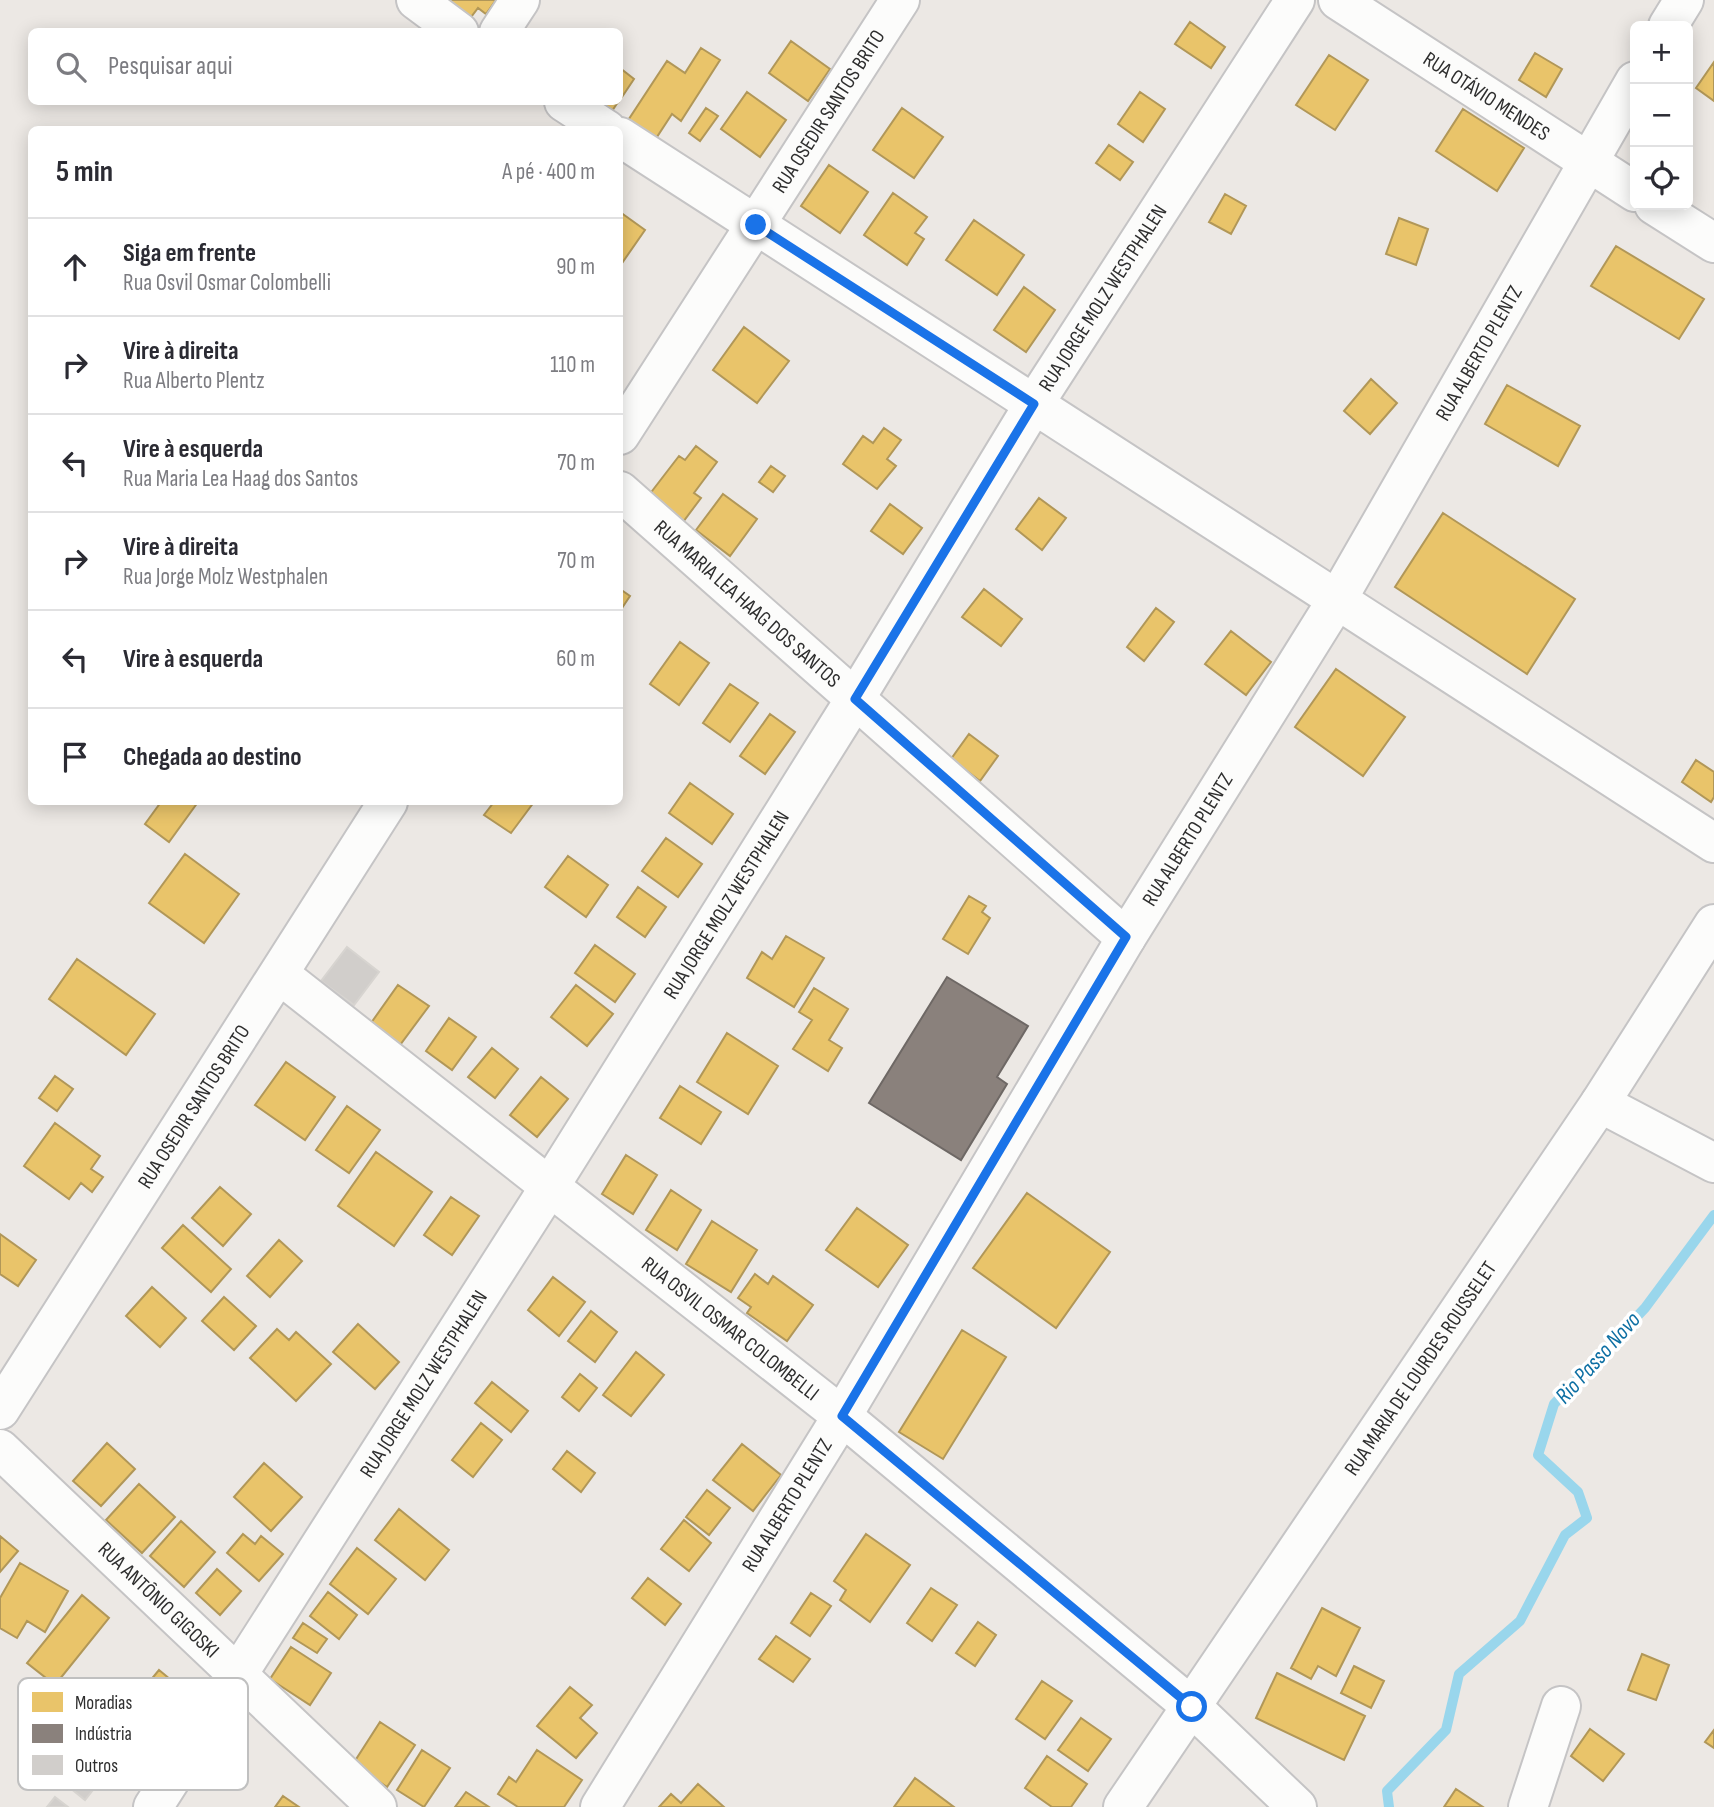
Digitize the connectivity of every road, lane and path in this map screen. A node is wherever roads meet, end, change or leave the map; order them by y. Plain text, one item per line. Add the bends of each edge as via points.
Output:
1 (416, 0) edge
2 (520, 0) edge
3 (900, 0) edge
4 (1295, 0) edge
5 (1338, 0) edge
6 (1684, 0) edge
7 (1671, 21) edge
8 (454, 28) edge
9 (502, 28) edge
10 (1633, 84) edge
11 (569, 105) edge
12 (601, 126) edge
13 (623, 139) edge
14 (1587, 161) junction
15 (1630, 189) edge
16 (1662, 210) edge
17 (756, 225) junction
18 (1714, 243) edge
19 (1034, 404) junction
20 (623, 430) edge
21 (623, 494) edge
22 (1338, 598) junction
23 (855, 699) junction
24 (386, 805) edge
25 (1714, 843) edge
26 (1714, 924) edge
27 (1126, 937) junction
28 (279, 974) junction
29 (1600, 1103) junction
30 (1714, 1163) edge
31 (551, 1186) junction
32 (0, 1410) edge
33 (842, 1416) junction
34 (0, 1449) edge
35 (237, 1676) joint
36 (248, 1686) edge
37 (1561, 1706) dead end
38 (1192, 1707) junction
39 (164, 1790) edge
40 (153, 1807) edge
41 (377, 1807) edge
42 (600, 1807) edge
43 (1122, 1807) edge
44 (1297, 1807) edge
45 (1528, 1807) edge

1 - 8 street
2 - 9 street
3 - 17 street, RUA OSEDIR SANTOS BRITO
4 - 19 street, RUA JORGE MOLZ WESTPHALEN
5 - 14 street, RUA OTÁVIO MENDES
6 - 7 street
10 - 14 street, RUA ALBERTO PLENTZ
11 - 12 street
13 - 17 street
14 - 15 street, RUA OTÁVIO MENDES
14 - 22 street, RUA ALBERTO PLENTZ
16 - 18 street
17 - 19 street
17 - 20 street, RUA OSEDIR SANTOS BRITO
19 - 22 street
19 - 23 street, RUA JORGE MOLZ WESTPHALEN
21 - 23 street, RUA MARIA LEA HAAG DOS SANTOS
22 - 25 street
22 - 27 street, RUA ALBERTO PLENTZ
23 - 27 street, RUA MARIA LEA HAAG DOS SANTOS
23 - 31 street, RUA JORGE MOLZ WESTPHALEN
24 - 28 street, RUA OSEDIR SANTOS BRITO
26 - 29 street, RUA MARIA DE LOURDES ROUSSELET
27 - 33 street, RUA ALBERTO PLENTZ
28 - 31 street, RUA OSVIL OSMAR COLOMBELLI
28 - 32 street, RUA OSEDIR SANTOS BRITO
29 - 30 street
29 - 38 street, RUA MARIA DE LOURDES ROUSSELET
31 - 33 street, RUA OSVIL OSMAR COLOMBELLI
31 - 35 street, RUA JORGE MOLZ WESTPHALEN
33 - 38 street, RUA OSVIL OSMAR COLOMBELLI
33 - 42 street, RUA ALBERTO PLENTZ
34 - 35 street, RUA ANTÔNIO GIGOSKI
36 - 41 street, RUA ANTÔNIO GIGOSKI
37 - 45 street
38 - 43 street, RUA MARIA DE LOURDES ROUSSELET
38 - 44 street, RUA OSVIL OSMAR COLOMBELLI
39 - 40 street, RUA JORGE MOLZ WESTPHALEN

